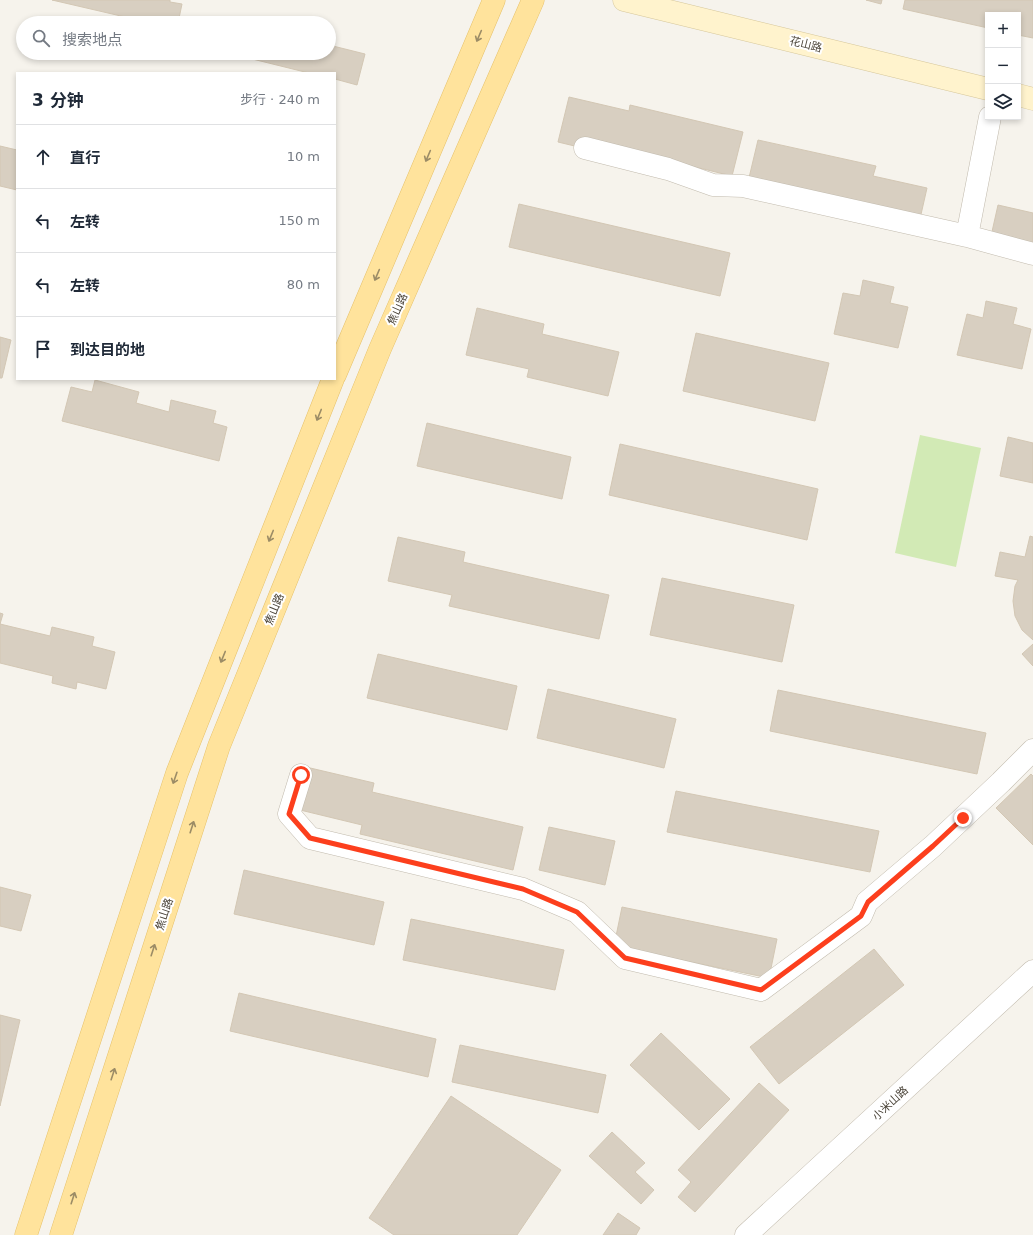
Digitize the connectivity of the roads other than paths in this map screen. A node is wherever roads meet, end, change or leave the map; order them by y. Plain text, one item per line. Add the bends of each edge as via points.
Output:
1 (494, 0) edge
2 (533, 0) edge
3 (624, 0) edge
4 (985, 88) edge
5 (1021, 96) edge
6 (1033, 99) edge
7 (989, 120) edge
8 (585, 148) dead end
9 (967, 236) junction
10 (1033, 254) edge
11 (336, 373) edge
12 (333, 380) edge
13 (1033, 750) edge
14 (301, 775) dead end
15 (1033, 971) edge
16 (26, 1235) edge
17 (61, 1235) edge
18 (746, 1235) edge

1 -> 11 main road
17 -> 2 main road, 焦山路 via 219,746 380,349
3 - 4 main road, 花山路
5 - 6 main road
7 - 9 street
8 - 9 street via 668,169 713,185 743,186
9 - 10 street
12 -> 16 main road via 177,773
13 - 14 street via 933,846 868,902 861,916 761,990 625,958 577,912 523,889 310,838 289,814
15 - 18 street, 小米山路

